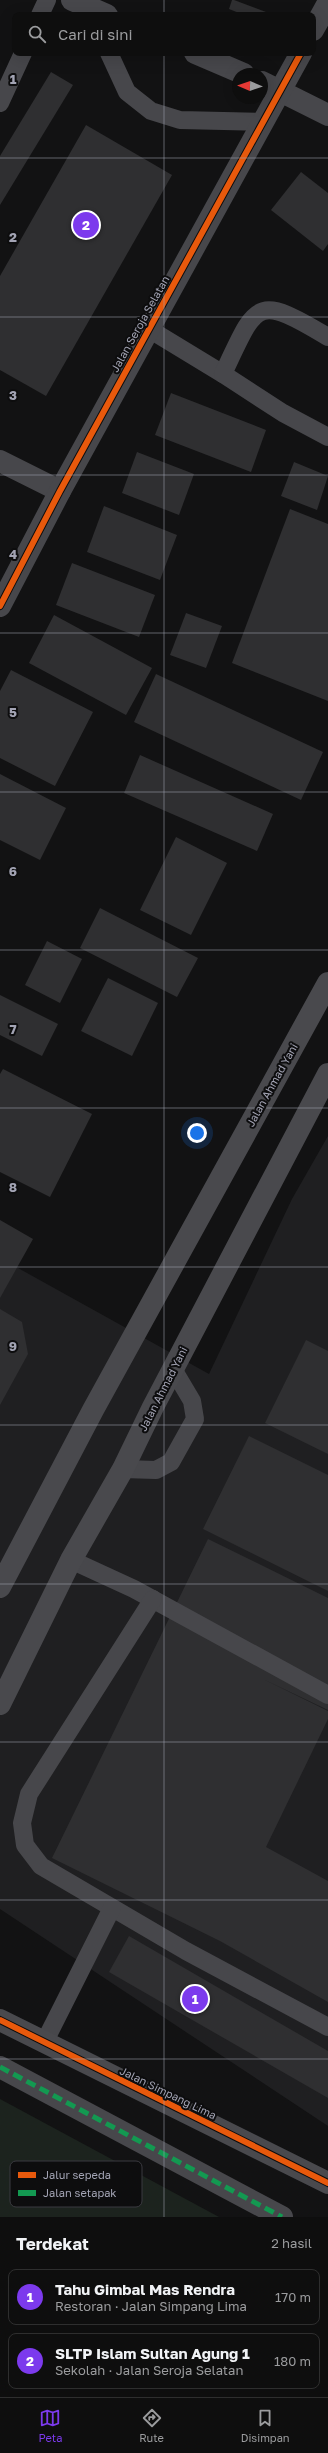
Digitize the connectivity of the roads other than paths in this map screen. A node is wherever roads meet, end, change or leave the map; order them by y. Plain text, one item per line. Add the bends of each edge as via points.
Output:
1 (47, 0) edge
2 (72, 0) edge
3 (328, 3) edge
4 (41, 12) edge
5 (99, 12) edge
6 (316, 25) edge
7 (22, 56) edge
8 (110, 56) edge
9 (202, 56) edge
10 (298, 56) edge
11 (232, 69) edge
12 (271, 86) edge
13 (0, 103) edge
14 (328, 115) edge
15 (263, 122) junction
16 (149, 329) junction
17 (328, 336) edge
18 (223, 374) junction
19 (328, 437) edge
20 (0, 461) edge
21 (60, 491) junction
22 (0, 606) edge
23 (328, 983) edge
24 (328, 1074) edge
25 (173, 1369) junction
26 (123, 1469) junction
27 (71, 1560) junction
28 (0, 1588) edge
29 (153, 1599) junction
30 (328, 1695) edge
31 (0, 1704) edge
32 (112, 1908) junction
33 (0, 2020) edge
34 (328, 2027) edge
35 (44, 2043) junction
36 (0, 2067) edge
37 (328, 2183) edge
38 (282, 2217) edge

1 - 4 lane
2 - 5 street
3 - 6 street
7 - 13 lane
8 - 15 lane via 127,92 151,111 180,120
9 - 11 street
10 - 12 street, Jalan Seroja Selatan
12 - 14 street
12 - 15 street, Jalan Seroja Selatan
15 - 16 street, Jalan Seroja Selatan
16 - 18 lane
16 - 21 street, Jalan Seroja Selatan
17 - 18 lane via 290,314 277,310 263,310 247,322
18 - 19 lane via 283,413
20 - 21 street
21 - 22 street, Jalan Seroja Selatan
23 - 28 main road, Jalan Ahmad Yani via 93,1410
24 - 25 main road, Jalan Ahmad Yani
25 - 26 main road, Jalan Ahmad Yani
25 - 26 lane via 192,1402 194,1419 171,1462 156,1470
26 - 27 main road, Jalan Ahmad Yani
27 - 29 lane
27 - 31 main road, Jalan Ahmad Yani
29 - 30 lane
29 - 32 lane via 29,1794 22,1823 25,1845 40,1866
32 - 34 lane
32 - 35 lane
33 - 35 main road, Jalan Simpang Lima
35 - 37 main road, Jalan Simpang Lima
36 - 38 street

